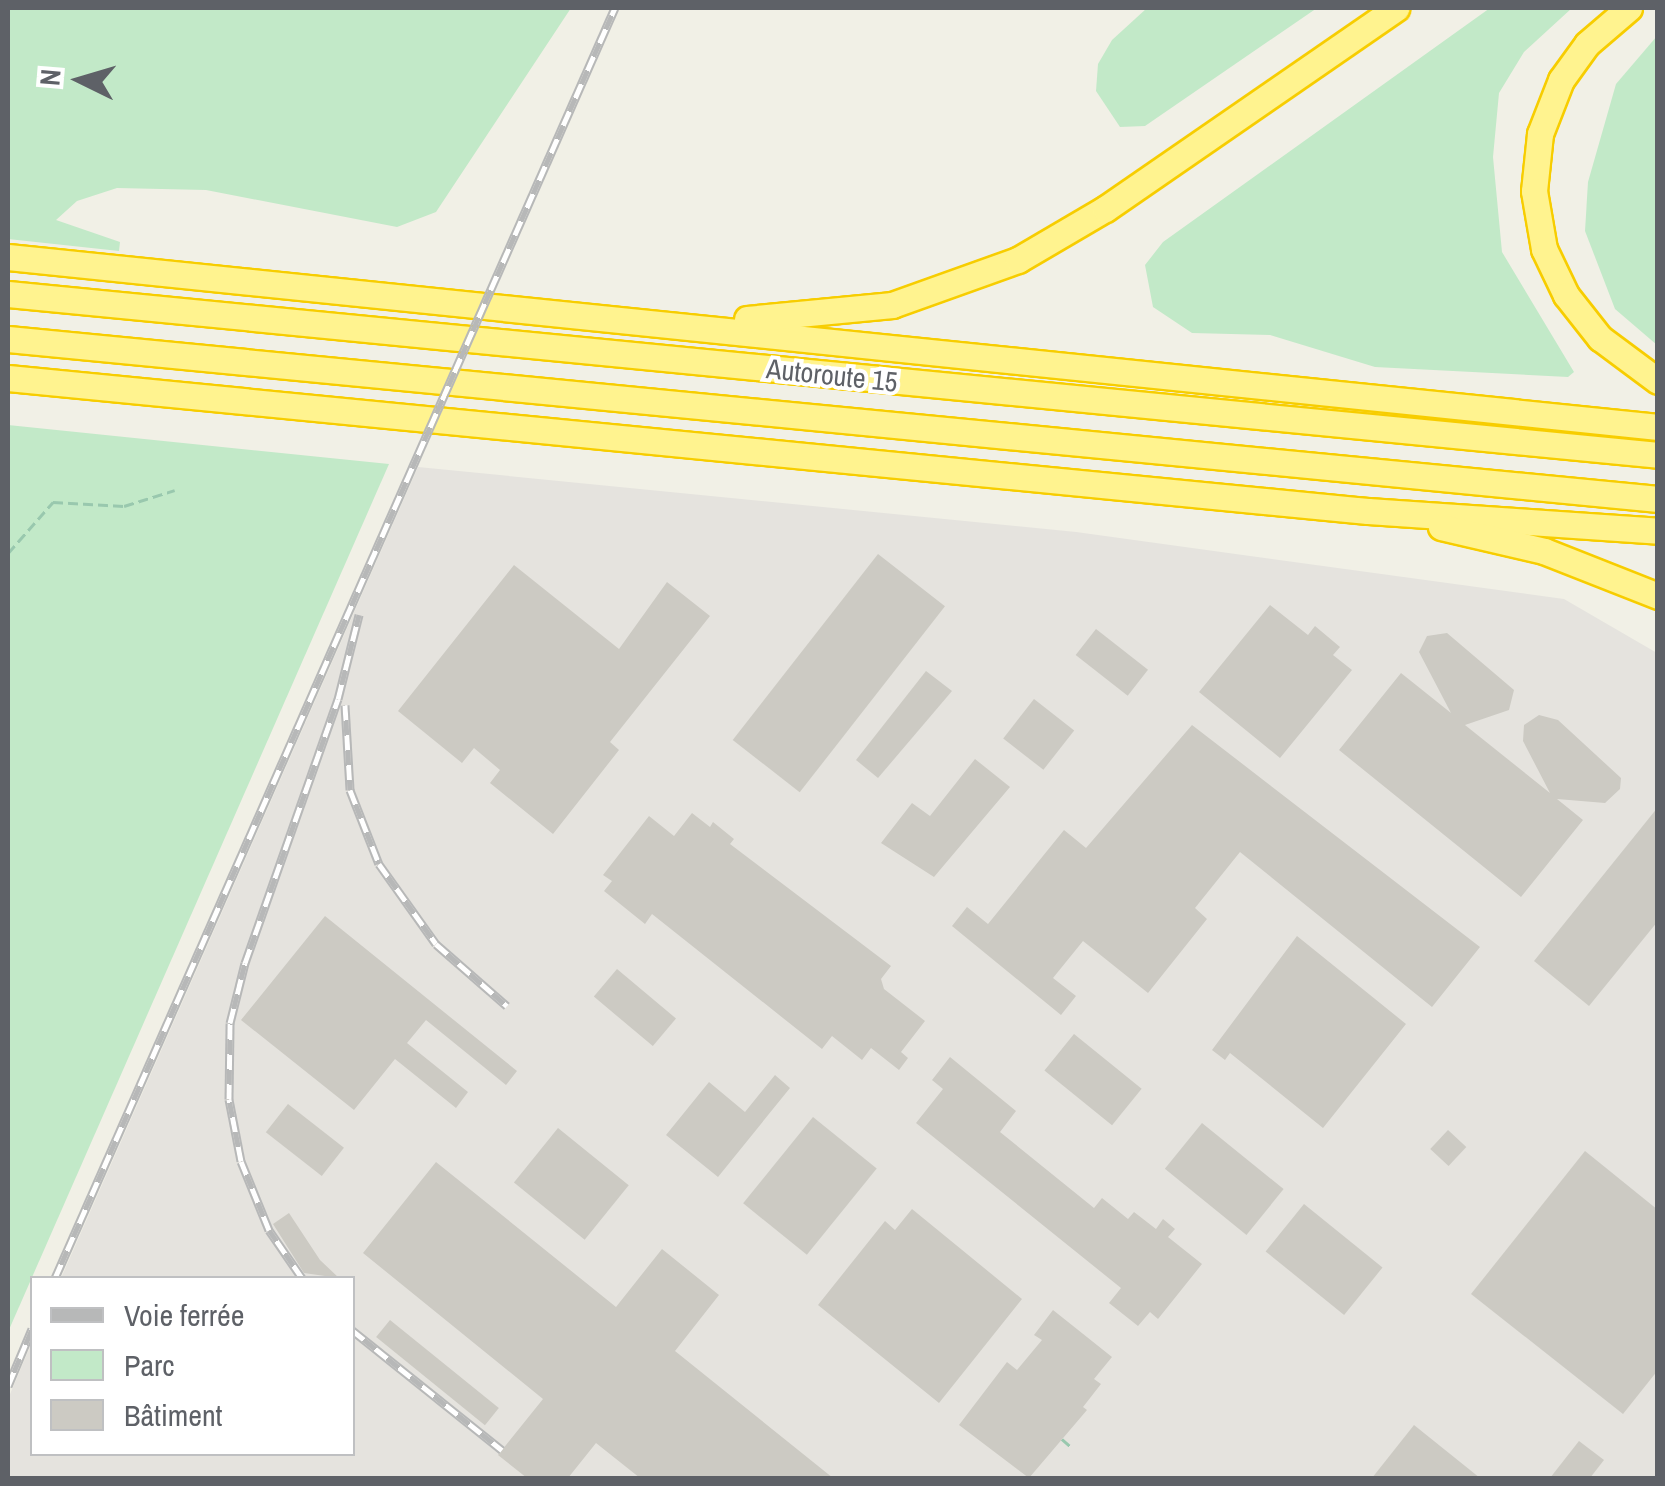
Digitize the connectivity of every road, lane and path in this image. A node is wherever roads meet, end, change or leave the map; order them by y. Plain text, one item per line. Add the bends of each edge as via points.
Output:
1 (1396, 8) edge
2 (1629, 8) edge
3 (8, 257) edge
4 (8, 294) edge
5 (680, 322) junction
6 (8, 338) edge
7 (8, 378) edge
8 (1658, 381) edge
9 (1658, 427) edge
10 (1658, 455) edge
11 (176, 490) dead end
12 (1658, 499) edge
13 (1368, 510) junction
14 (1658, 531) edge
15 (8, 552) edge
16 (1658, 596) edge
17 (1062, 1440) dead end
18 (1070, 1446) dead end

1 - 5 highway via 1106,210 989,274 915,300 850,313
2 - 8 highway via 1587,44 1561,80 1540,134 1534,191 1544,249 1566,295 1600,338
3 - 5 highway
4 - 10 highway, Autoroute 15
5 - 9 highway
6 - 12 highway, Autoroute 15
7 - 13 highway
11 - 15 path via 124,506 53,502
13 - 14 highway
13 - 16 highway via 1544,551
17 - 18 path

